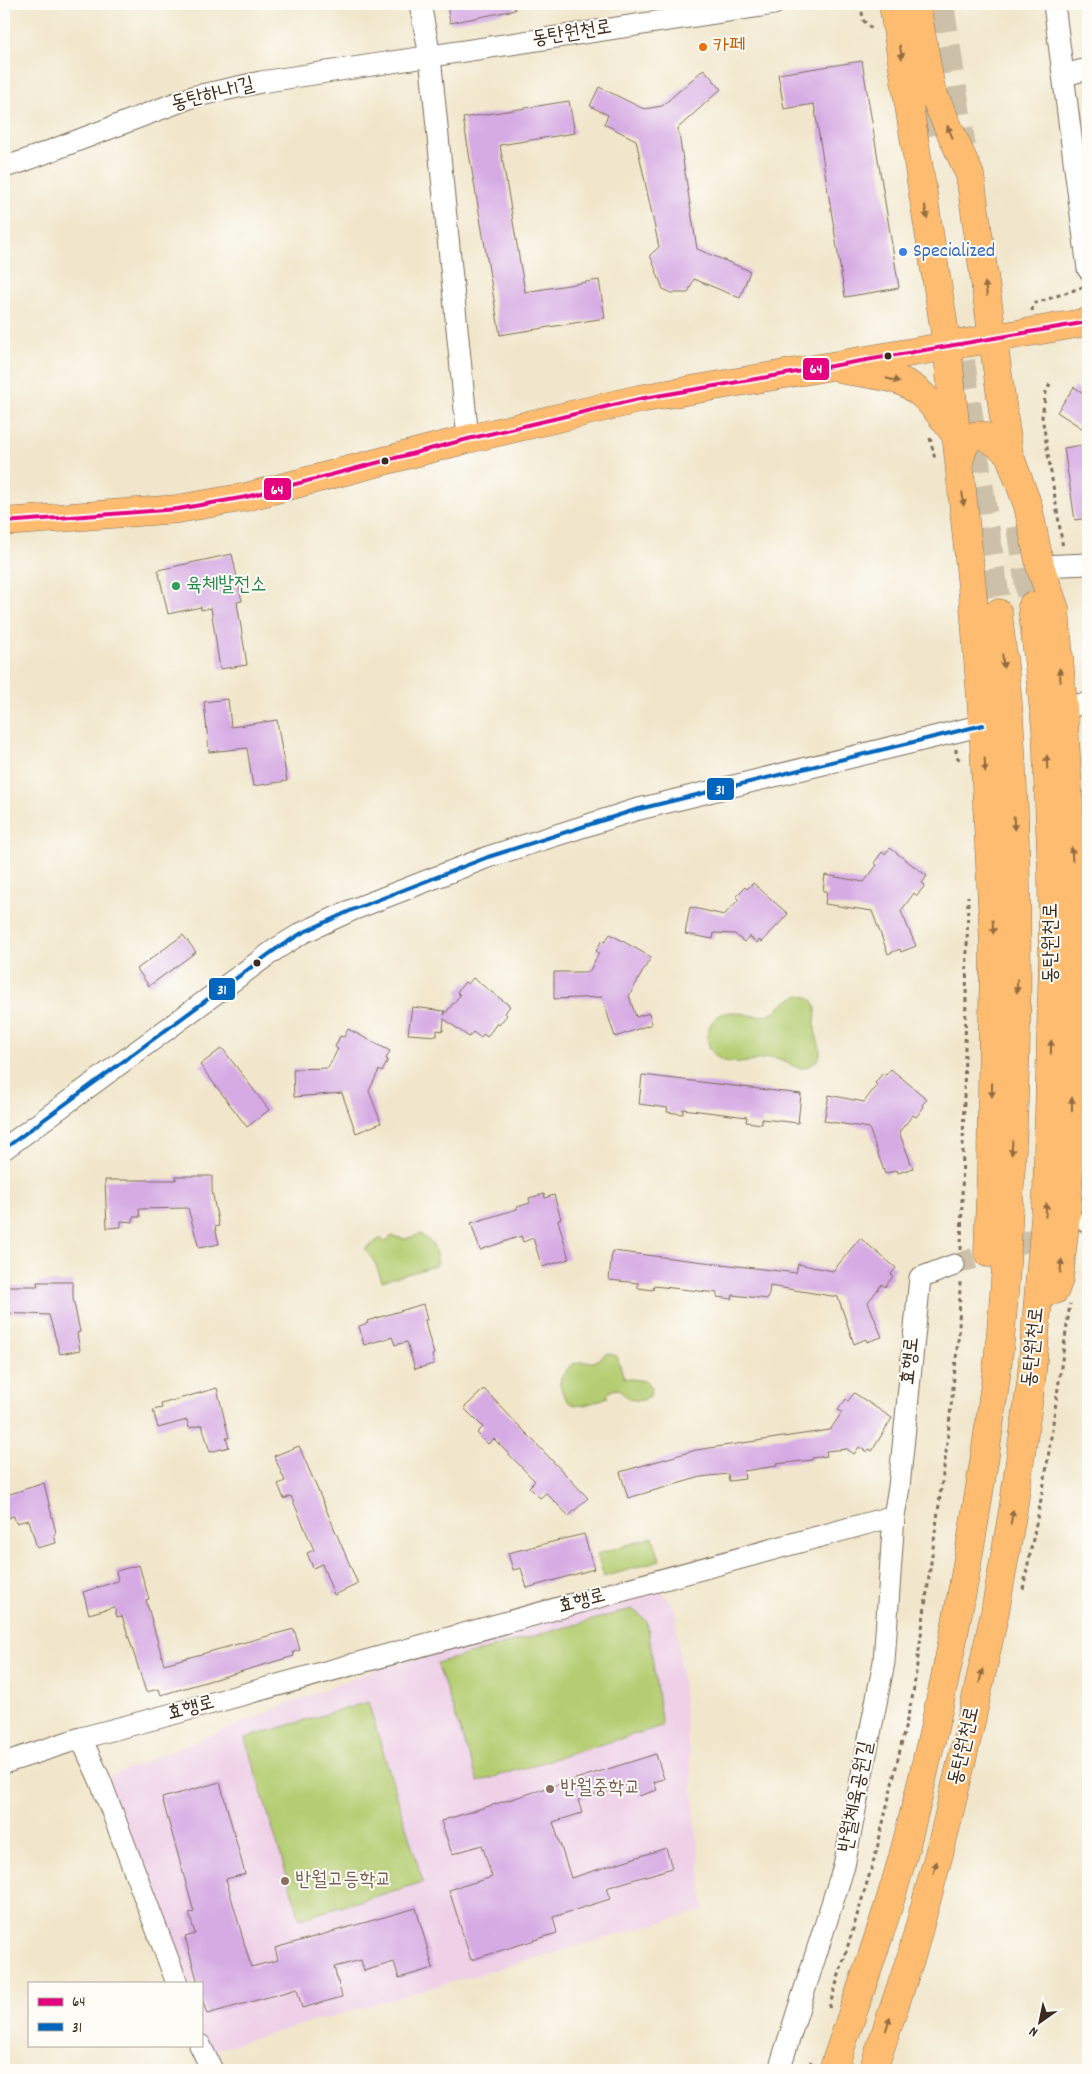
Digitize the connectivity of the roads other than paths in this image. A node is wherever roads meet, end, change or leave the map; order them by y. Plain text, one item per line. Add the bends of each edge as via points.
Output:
1 (420, 4) edge
2 (774, 4) edge
3 (893, 4) edge
4 (916, 4) edge
5 (1054, 4) edge
6 (714, 8) edge
7 (430, 56) junction
8 (1088, 69) edge
9 (1064, 74) junction
10 (4, 166) edge
11 (1084, 194) edge
12 (1088, 269) edge
13 (1088, 322) edge
14 (993, 338) junction
15 (947, 346) junction
16 (828, 366) junction
17 (468, 440) junction
18 (950, 454) junction
19 (1009, 454) junction
20 (4, 522) edge
21 (1088, 564) edge
22 (1040, 566) junction
23 (1032, 606) tunnel mouth
24 (998, 613) tunnel mouth
25 (1076, 705) edge
26 (983, 725) junction
27 (4, 1149) edge
28 (958, 1263) tunnel mouth
29 (999, 1344) junction
30 (1034, 1345) junction
31 (894, 1516) junction
32 (81, 1738) junction
33 (4, 1763) edge
34 (177, 1982) edge
35 (200, 2046) edge
36 (824, 2062) edge
37 (212, 2070) edge
38 (779, 2070) edge
39 (873, 2070) edge

1 - 7 street
2 - 6 street, 동탄원천로
3 -> 15 main road
14 -> 4 main road via 970,175 931,89
5 - 9 street
6 - 7 street, 동탄원천로
7 - 10 street, 동탄하나1길 via 192,96
7 - 17 street
8 - 9 street
9 - 11 street
11 - 12 street
13 - 14 main road
14 - 15 main road
14 - 19 main road
15 - 16 main road
15 - 18 main road
16 - 17 main road via 639,399
16 -> 18 main road via 898,380 913,388 930,402
17 - 20 main road via 246,498 178,509
18 - 19 main road via 975,436 986,436
18 -> 26 main road via 974,607
19 - 22 main road via 1028,506
21 - 22 street
25 -> 22 main road via 1055,609
30 -> 23 main road, 동탄원천로 via 1047,1194 1053,946 1046,728
24 -> 29 main road, 동탄원천로 via 1010,727 1017,954 1014,1112
30 -> 25 main road via 1059,1279 1067,1206 1074,1000
26 - 27 street via 635,810 488,857 352,910 276,949
26 -> 29 main road via 994,944 986,1293
28 - 31 street, 효행로 via 920,1278
29 - 36 main road, 동탄원천로 via 977,1500 934,1730 907,1841 872,1955
39 -> 30 main road, 동탄원천로 via 912,1954 970,1726 1014,1510
31 - 32 street, 효행로
31 - 38 street, 반월체육공원길 via 884,1662 844,1866
32 - 33 street, 효행로
32 - 34 street
35 - 37 street

